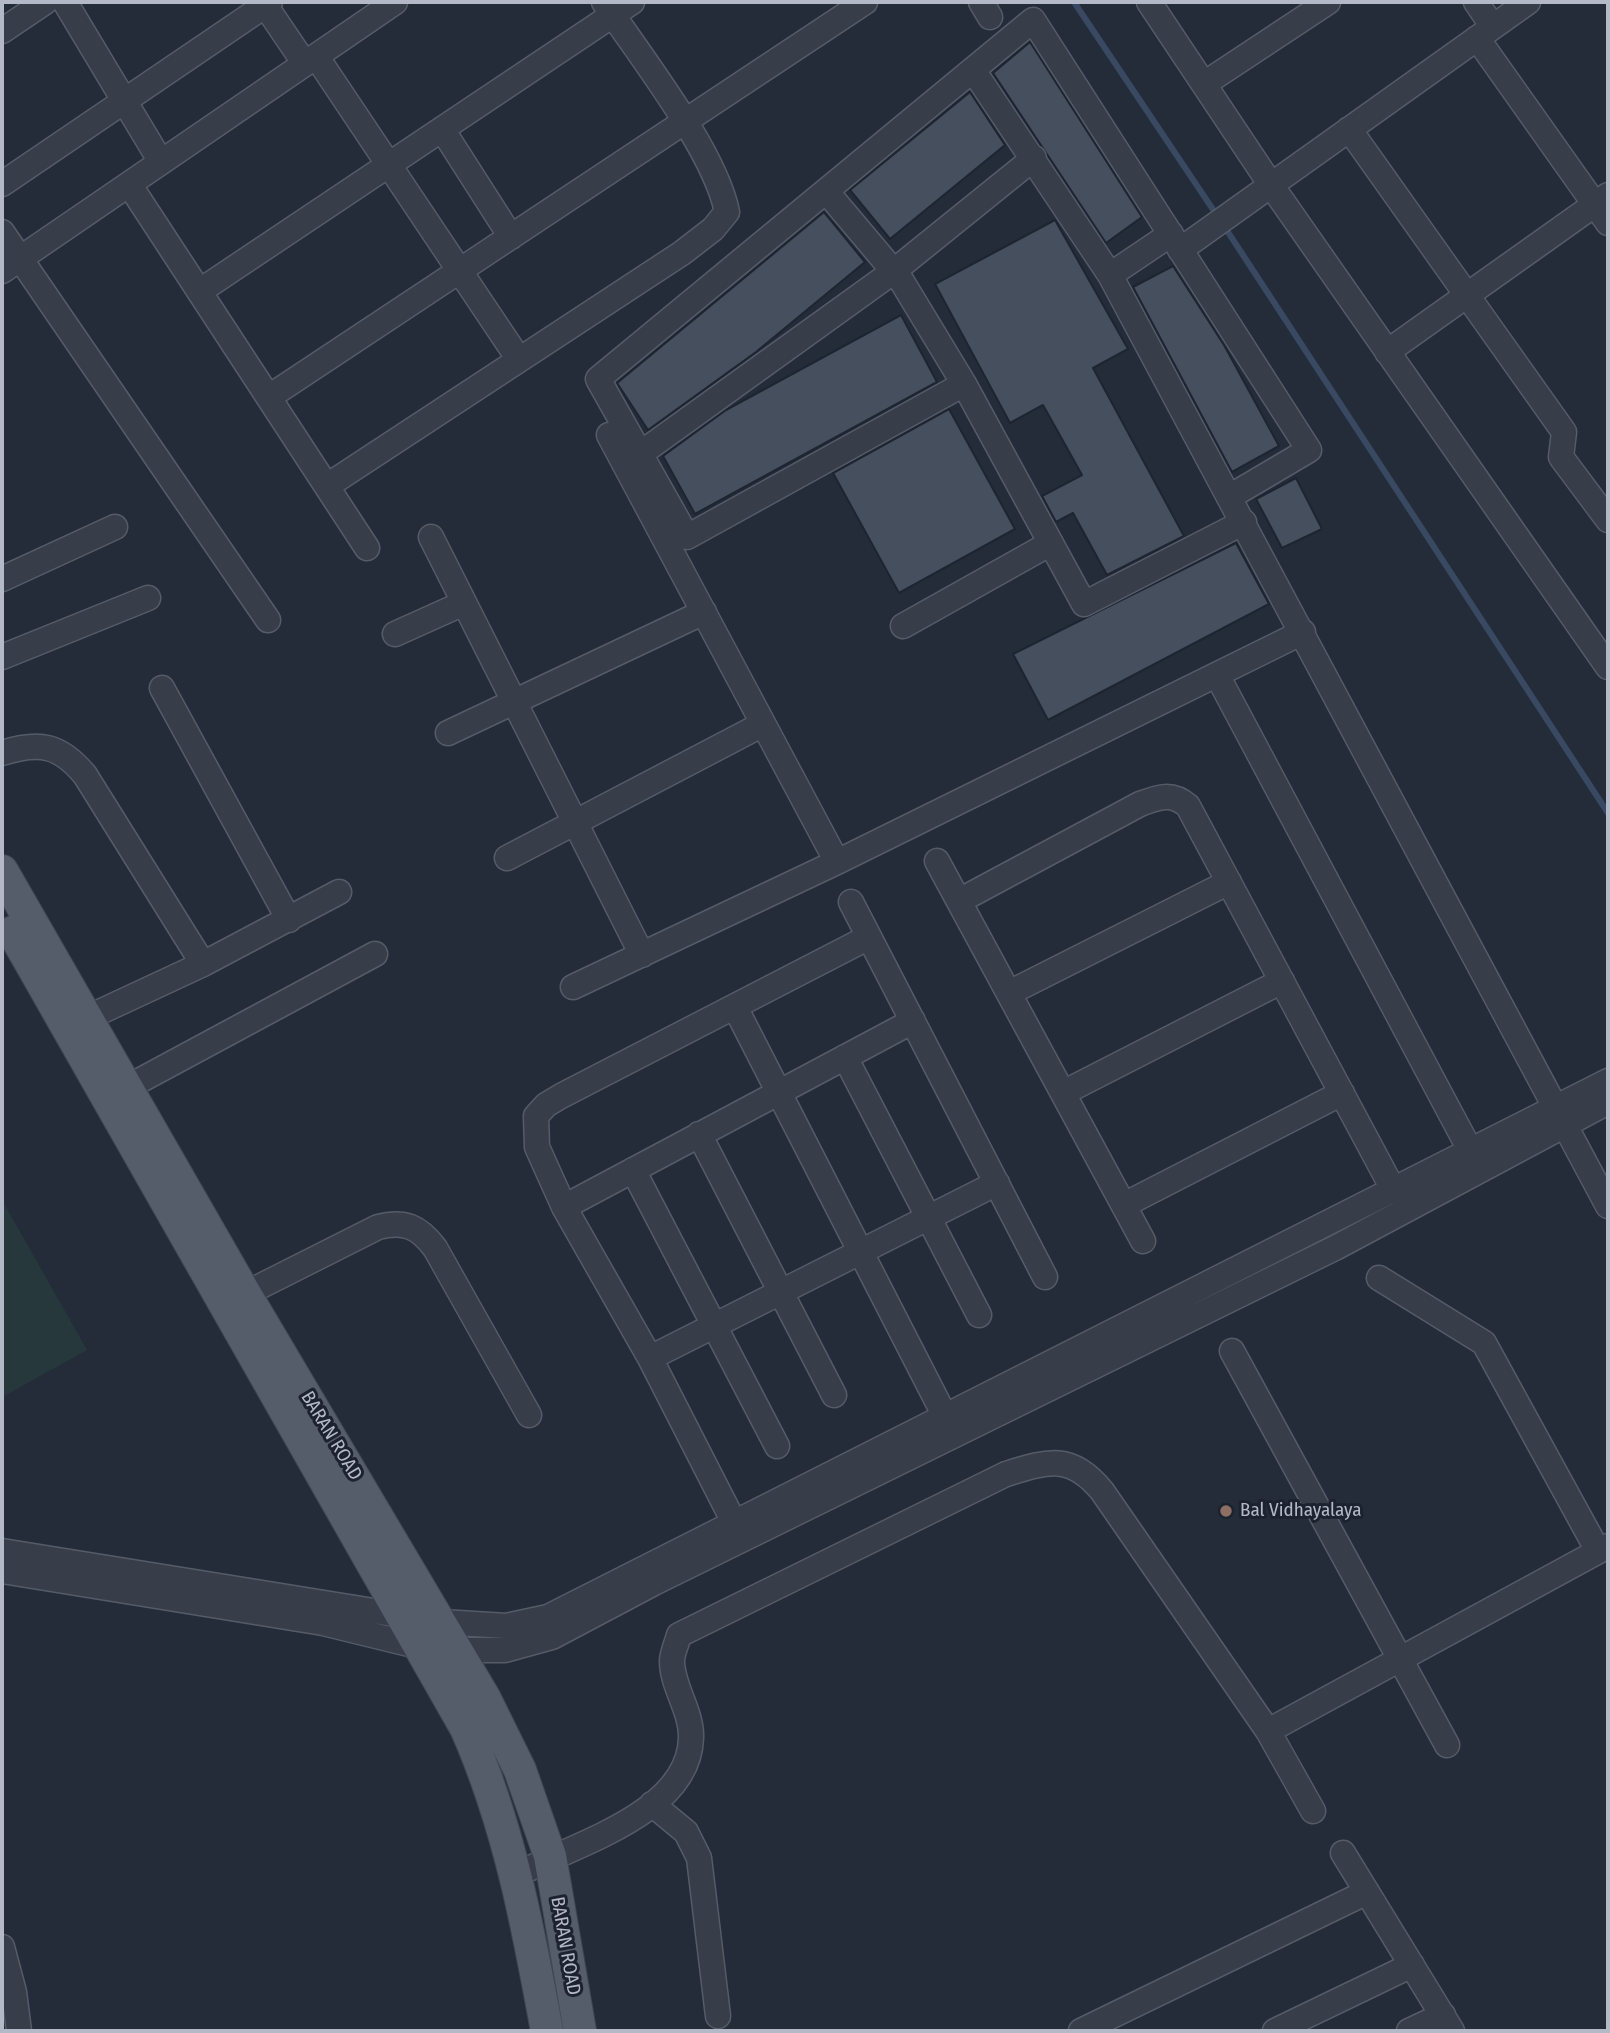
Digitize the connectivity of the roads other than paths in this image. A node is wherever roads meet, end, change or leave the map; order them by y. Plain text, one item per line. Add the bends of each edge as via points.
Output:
1 (45, 2) edge
2 (65, 2) edge
3 (395, 2) edge
4 (865, 2) edge
5 (1149, 2) edge
6 (1328, 2) edge
7 (1476, 2) edge
8 (1528, 2) edge
9 (267, 3) edge
10 (616, 6) edge
11 (2, 31) edge
12 (1485, 32) junction
13 (311, 60) junction
14 (973, 69) junction
15 (1204, 84) junction
16 (123, 102) junction
17 (684, 122) junction
18 (442, 129) junction
19 (1349, 129) junction
20 (1034, 158) junction
21 (161, 162) junction
22 (389, 164) junction
23 (2, 184) edge
24 (130, 184) junction
25 (1271, 185) junction
26 (826, 191) junction
27 (1604, 208) edge
28 (2, 232) edge
29 (511, 237) junction
30 (1175, 242) junction
31 (10, 265) edge
32 (460, 271) junction
33 (894, 271) junction
34 (1110, 275) junction
35 (200, 291) junction
36 (1466, 296) junction
37 (1387, 352) junction
38 (519, 358) junction
39 (964, 384) junction
40 (269, 397) junction
41 (609, 435) dead end
42 (640, 454) junction
43 (327, 486) junction
44 (1231, 496) junction
45 (1608, 520) edge
46 (1244, 522) junction
47 (115, 527) dead end
48 (431, 537) dead end
49 (1051, 543) junction
50 (367, 548) dead end
51 (2, 579) edge
52 (148, 598) dead end
53 (464, 603) junction
54 (704, 612) junction
55 (268, 620) dead end
56 (903, 626) dead end
57 (1303, 632) junction
58 (395, 634) dead end
59 (2, 657) edge
60 (1608, 667) edge
61 (1217, 675) junction
62 (162, 688) dead end
63 (515, 703) junction
64 (763, 724) junction
65 (448, 733) dead end
66 (2, 753) edge
67 (575, 823) junction
68 (508, 858) dead end
69 (937, 861) dead end
70 (837, 862) junction
71 (2, 871) edge
72 (1228, 882) junction
73 (339, 892) dead end
74 (959, 901) junction
75 (851, 902) dead end
76 (2, 914) edge
77 (289, 920) junction
78 (869, 937) junction
79 (11, 948) edge
80 (375, 954) dead end
81 (642, 954) junction
82 (203, 964) junction
83 (1282, 981) junction
84 (573, 988) dead end
85 (1009, 993) junction
86 (735, 1007) junction
87 (87, 1017) junction
88 (913, 1021) junction
89 (845, 1057) junction
90 (1608, 1081) edge
91 (128, 1087) junction
92 (779, 1092) junction
93 (1063, 1093) junction
94 (1342, 1093) junction
95 (1608, 1102) edge
96 (1560, 1117) junction
97 (699, 1134) junction
98 (1476, 1161) junction
99 (632, 1170) junction
100 (997, 1183) junction
101 (1394, 1191) junction
102 (1124, 1205) junction
103 (1608, 1206) edge
104 (564, 1207) junction
105 (928, 1217) junction
106 (1143, 1241) dead end
107 (860, 1252) junction
108 (1045, 1277) dead end
109 (1379, 1278) dead end
110 (780, 1292) junction
111 (245, 1294) junction
112 (978, 1315) dead end
113 (714, 1326) junction
114 (1231, 1351) dead end
115 (650, 1358) junction
116 (834, 1395) dead end
117 (529, 1415) dead end
118 (950, 1427) junction
119 (777, 1446) dead end
120 (739, 1531) junction
121 (1603, 1548) edge
122 (2, 1551) edge
123 (2, 1571) edge
124 (401, 1615) junction
125 (442, 1622) junction
126 (421, 1647) junction
127 (457, 1650) junction
128 (1400, 1659) junction
129 (1268, 1731) junction
130 (1447, 1745) dead end
131 (652, 1804) junction
132 (1313, 1811) dead end
133 (1343, 1853) dead end
134 (550, 1856) junction
135 (515, 1876) junction
136 (1367, 1892) junction
137 (2, 1947) edge
138 (1412, 1965) junction
139 (8, 1994) edge
140 (718, 2016) dead end
141 (1448, 2023) edge
142 (19, 2031) edge
143 (547, 2031) edge
144 (580, 2031) edge
145 (1081, 2031) edge
146 (1275, 2031) edge
147 (1409, 2031) edge

1 - 11 street
2 - 16 street
3 - 13 street
4 - 17 street
5 - 15 street
6 - 15 street
7 - 12 street
8 - 12 street
9 - 13 street
9 - 16 street
10 - 17 street
10 - 18 street
12 - 19 street
12 - 27 street
13 - 21 street
13 - 22 street
14 - 20 street
14 - 26 street
14 - 30 street via 1033,20
15 - 25 street
16 - 21 street
16 - 23 street
17 - 29 street
17 - 38 street via 723,191 726,212 713,229 682,253
18 - 22 street
18 - 29 street
19 - 25 street
19 - 36 street
20 - 33 street
20 - 34 street
21 - 24 street
22 - 32 street
22 - 35 street
24 - 31 street
24 - 35 street
25 - 30 street via 1203,233
25 - 37 street
26 - 33 street
26 - 42 street via 598,379
27 - 36 street
28 - 31 street
29 - 32 street
30 - 34 street
30 - 44 street via 1310,450
31 - 55 street
32 - 38 street
32 - 40 street
33 - 39 street
33 - 42 street
34 - 44 street
35 - 40 street
36 - 37 street
36 - 45 street via 1564,432 1561,457
37 - 60 street
38 - 43 street
39 - 42 street via 687,537
39 - 49 street
40 - 43 street
41 - 54 street
43 - 50 street
44 - 46 street
46 - 49 street via 1084,604
46 - 57 street
47 - 51 street
48 - 53 street
49 - 56 street
52 - 59 street
53 - 58 street
53 - 63 street
54 - 63 street
54 - 64 street
57 - 61 street
57 - 96 street
61 - 70 street
61 - 98 street
62 - 77 street
63 - 65 street
63 - 67 street
64 - 67 street
64 - 70 street
66 - 82 street via 43,745 69,756
67 - 68 street
67 - 81 street
69 - 74 street
70 - 81 street
71 - 87 main road, BARAN ROAD
72 - 74 street via 1188,806 1177,797 1161,796
72 - 83 street
72 - 85 street
73 - 77 street
74 - 85 street
75 - 78 street
76 - 79 main road, BARAN ROAD
77 - 82 street
78 - 86 street
78 - 88 street
79 - 124 main road, BARAN ROAD
80 - 91 street
81 - 84 street
82 - 87 street
83 - 93 street
83 - 94 street
85 - 93 street
86 - 92 street
86 - 104 street via 561,1096 536,1116 537,1147
87 - 91 main road, BARAN ROAD
88 - 89 street
88 - 100 street
89 - 92 street
89 - 105 street
90 - 96 street
91 - 111 main road, BARAN ROAD
92 - 97 street
92 - 107 street
93 - 102 street
94 - 101 street
94 - 102 street
95 - 96 street
96 - 98 street
96 - 103 street
97 - 99 street
97 - 110 street
98 - 101 street
98 - 118 street via 1335,1248
99 - 104 street
99 - 113 street
100 - 105 street
100 - 108 street
101 - 118 street
102 - 106 street
104 - 115 street
105 - 107 street
105 - 112 street
107 - 110 street
107 - 118 street
109 - 121 street via 1484,1343
110 - 113 street
110 - 116 street
111 - 117 street via 378,1227 410,1224 435,1248
111 - 125 main road, BARAN ROAD
113 - 115 street
113 - 119 street
114 - 128 street
115 - 120 street
118 - 120 street
120 - 125 street via 548,1617 506,1626
120 - 127 street via 552,1637 505,1650
121 - 128 street
122 - 124 street
123 - 126 street via 323,1623
124 - 125 street
124 - 126 main road, BARAN ROAD
125 - 127 main road, BARAN ROAD
126 - 127 street
126 - 135 main road, BARAN ROAD via 485,1772 502,1818
127 - 134 main road, BARAN ROAD via 520,1770
128 - 129 street
128 - 130 street
129 - 131 street via 1086,1471 1067,1464 1037,1465 1006,1474 679,1635 672,1660 691,1738 686,1763 673,1787
129 - 132 street
131 - 134 street via 629,1822
131 - 140 street via 686,1832 699,1858
133 - 136 street
134 - 135 street
134 - 144 main road, BARAN ROAD
135 - 143 main road, BARAN ROAD
136 - 138 street
136 - 145 street
137 - 139 street
138 - 141 street
138 - 146 street
139 - 142 street
141 - 147 street

